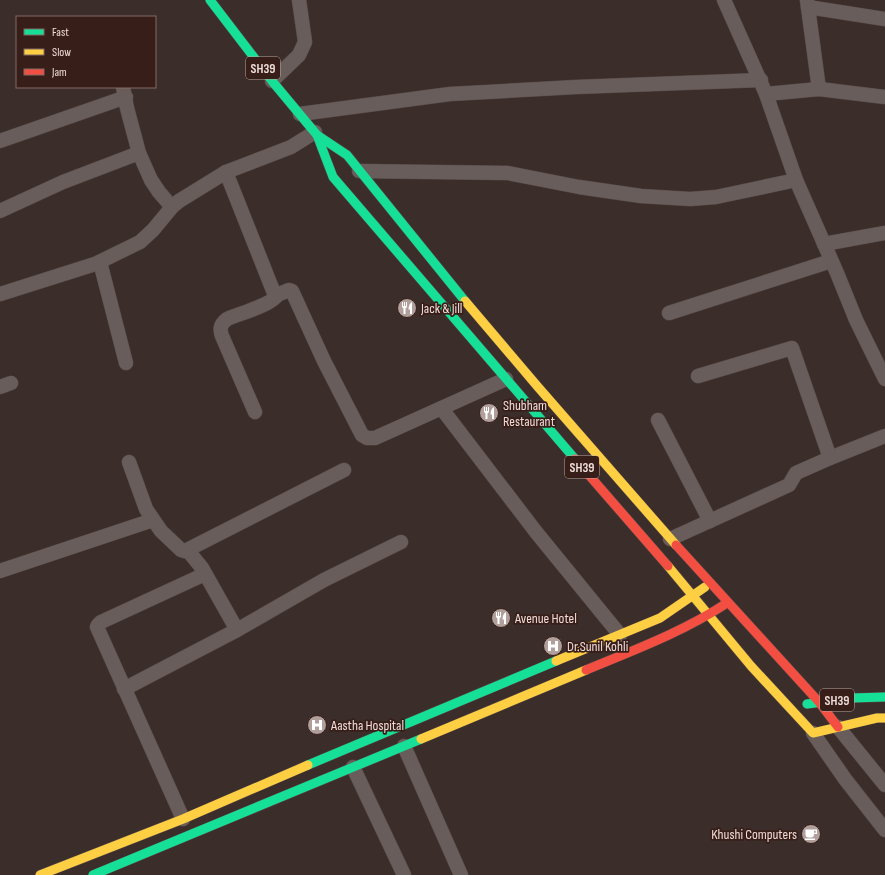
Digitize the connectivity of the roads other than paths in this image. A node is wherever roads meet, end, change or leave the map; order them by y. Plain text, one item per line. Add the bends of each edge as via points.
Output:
1 (210, 0) edge
2 (299, 0) edge
3 (724, 0) edge
4 (807, 4) edge
5 (885, 19) edge
6 (761, 80) junction
7 (272, 81) junction
8 (819, 89) junction
9 (125, 92) edge
10 (766, 94) junction
11 (885, 97) edge
12 (300, 114) junction
13 (316, 134) junction
14 (0, 141) edge
15 (139, 153) junction
16 (359, 171) junction
17 (226, 172) junction
18 (796, 180) junction
19 (172, 207) junction
20 (0, 211) edge
21 (885, 233) edge
22 (824, 244) junction
23 (831, 261) junction
24 (100, 262) junction
25 (0, 294) edge
26 (277, 295) junction
27 (669, 313) dead end
28 (126, 363) dead end
29 (698, 376) dead end
30 (506, 379) junction
31 (885, 379) edge
32 (442, 409) junction
33 (255, 412) dead end
34 (658, 420) dead end
35 (885, 436) edge
36 (830, 458) junction
37 (129, 462) dead end
38 (344, 470) dead end
39 (153, 520) junction
40 (710, 521) junction
41 (670, 539) junction
42 (401, 542) dead end
43 (185, 551) junction
44 (0, 571) edge
45 (205, 574) junction
46 (710, 584) junction
47 (693, 596) junction
48 (727, 603) junction
49 (709, 615) junction
50 (237, 630) junction
51 (620, 635) junction
52 (124, 689) junction
53 (885, 697) edge
54 (819, 702) junction
55 (790, 708) junction
56 (885, 718) edge
57 (838, 727) junction
58 (813, 733) junction
59 (404, 746) junction
60 (353, 767) junction
61 (885, 785) edge
62 (183, 819) junction
63 (885, 830) edge
64 (40, 875) edge
65 (93, 875) edge
66 (404, 875) edge
67 (461, 875) edge

1 - 7 main road, SH39
2 - 7 street via 305,42 299,55
3 - 6 street
4 - 5 street
4 - 8 street
6 - 10 street
6 - 12 street via 450,94
7 - 12 main road, SH39
8 - 10 street
8 - 11 street
9 - 14 street
9 - 15 street
10 - 18 street
12 - 13 main road, SH39
13 - 16 main road, SH39 via 347,156
13 - 17 street via 291,147
13 - 30 main road, SH39 via 333,177
15 - 19 street via 151,180
15 - 20 street via 63,182
16 - 18 street via 508,173 633,195 690,199 716,197
16 - 41 main road, SH39 via 489,330
17 - 19 street
17 - 26 street via 274,293
18 - 22 street
19 - 24 street via 140,242
21 - 22 street
22 - 23 street
23 - 27 street
23 - 31 street
24 - 25 street
24 - 28 street
26 - 32 street via 292,291 362,435 375,438
26 - 33 street via 268,303 227,319 221,327 222,336
29 - 36 street via 792,348
30 - 32 street
30 - 47 main road, SH39
32 - 51 street via 536,532
34 - 40 street
35 - 36 street
36 - 40 street via 796,473 789,485
37 - 39 street via 146,509
38 - 43 street
39 - 43 street via 161,531
39 - 44 street
40 - 41 street
41 - 46 main road, SH39
42 - 50 street via 324,580
43 - 45 street via 190,552
45 - 50 street
45 - 52 street via 98,624 98,631
46 - 47 main road
46 - 48 main road, SH39
47 - 49 main road, SH39
47 - 51 main road via 660,618
48 - 49 main road
48 - 54 main road, SH39
49 - 55 main road, SH39
49 - 59 main road via 669,636
50 - 52 street
51 - 62 main road
52 - 62 street
53 - 54 main road, SH39
54 - 55 main road, SH39
54 - 57 main road, SH39
55 - 58 main road, SH39
56 - 57 main road, SH39
57 - 58 main road, SH39
57 - 61 street
58 - 63 street via 849,785
59 - 60 main road
59 - 67 street
60 - 65 main road
60 - 66 street
62 - 64 main road

